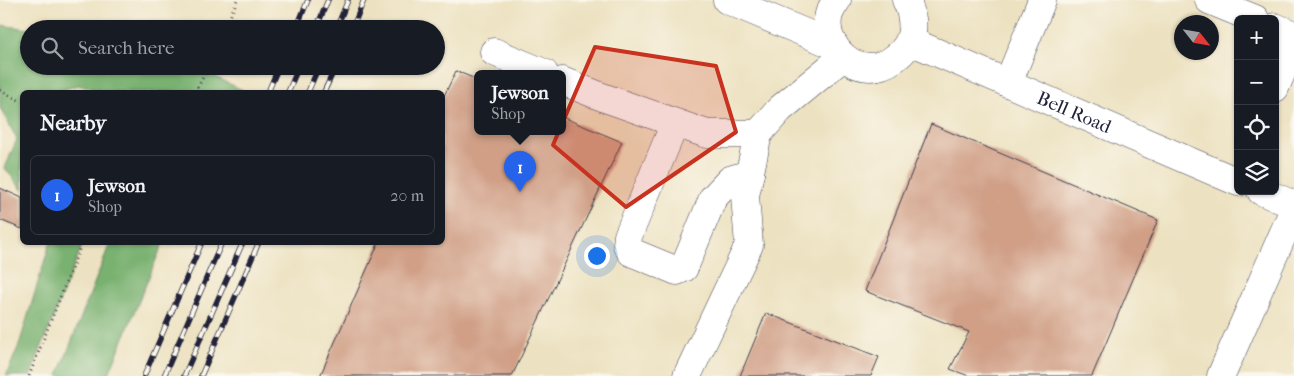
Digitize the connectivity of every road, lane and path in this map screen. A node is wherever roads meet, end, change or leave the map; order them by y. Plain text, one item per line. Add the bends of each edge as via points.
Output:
1 (238, 0) edge
2 (727, 0) edge
3 (837, 0) edge
4 (906, 0) edge
5 (1042, 0) edge
6 (1209, 0) edge
7 (1245, 15) edge
8 (229, 20) edge
9 (1279, 29) edge
10 (1294, 35) edge
11 (910, 41) junction
12 (1294, 44) edge
13 (838, 51) junction
14 (494, 52) dead end
15 (537, 70) edge
16 (205, 75) edge
17 (1279, 79) edge
18 (566, 83) edge
19 (1008, 83) junction
20 (0, 90) edge
21 (197, 90) edge
22 (20, 101) edge
23 (675, 123) junction
24 (758, 134) junction
25 (750, 174) junction
26 (1234, 179) edge
27 (1268, 195) edge
28 (1294, 207) edge
29 (81, 245) edge
30 (29, 376) edge
31 (687, 376) edge
32 (1221, 376) edge

1 - 8 path
2 - 13 street
3 - 13 street via 829,14 829,31
4 - 11 street via 912,13
5 - 19 street
6 - 7 street
9 - 10 street
11 - 13 street via 902,53 887,64 872,67 850,61
11 - 19 street, Bell Road
12 - 17 street
13 - 24 street
14 - 15 street
16 - 21 path
18 - 23 street
19 - 26 street, Bell Road
20 - 22 path
23 - 24 street via 707,134
23 - 25 street via 628,236 627,245 631,252 677,271 684,268 713,198 730,180
24 - 25 street
25 - 31 street via 745,196 748,245
27 - 28 street, Bell Road
28 - 32 street
29 - 30 path

